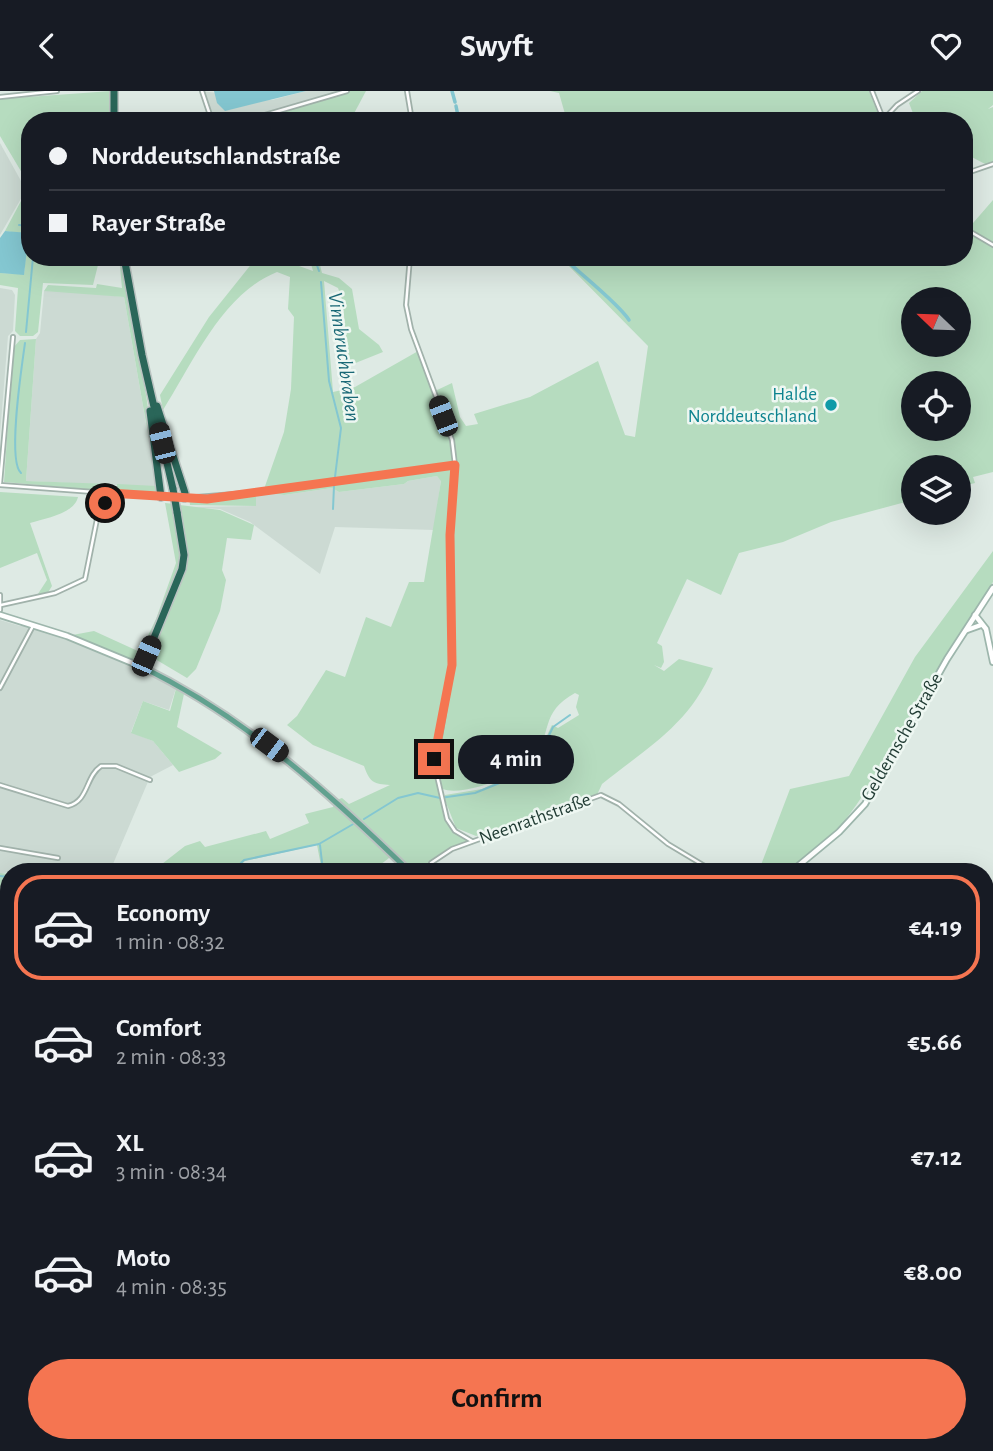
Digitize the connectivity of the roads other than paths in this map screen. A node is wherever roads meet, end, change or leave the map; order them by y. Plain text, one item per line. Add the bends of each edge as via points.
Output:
1 (57, 91) edge
2 (114, 91) edge
3 (202, 91) edge
4 (347, 91) edge
5 (407, 91) edge
6 (872, 91) edge
7 (918, 91) edge
8 (0, 97) edge
9 (114, 112) edge
10 (209, 112) edge
11 (275, 112) edge
12 (410, 112) edge
13 (881, 112) edge
14 (891, 112) edge
15 (993, 164) edge
16 (973, 171) edge
17 (973, 233) edge
18 (993, 245) edge
19 (126, 266) edge
20 (409, 266) edge
21 (13, 337) dead end
22 (148, 386) junction
23 (455, 465) junction
24 (0, 485) edge
25 (109, 493) junction
26 (161, 497) junction
27 (184, 498) junction
28 (993, 588) edge
29 (0, 595) edge
30 (1, 605) edge
31 (0, 613) edge
32 (974, 617) junction
33 (33, 625) junction
34 (981, 625) junction
35 (986, 629) junction
36 (963, 632) junction
37 (993, 662) edge
38 (142, 667) junction
39 (0, 688) edge
40 (150, 780) dead end
41 (0, 785) edge
42 (472, 841) junction
43 (0, 848) edge
44 (58, 859) dead end
45 (401, 863) edge
46 (430, 863) edge
47 (700, 863) edge
48 (802, 863) edge

1 - 8 street
2 - 9 highway
3 - 10 street
4 - 11 street
5 - 12 street
6 - 13 street
7 - 14 street
15 - 16 street
17 - 18 street
19 - 22 highway
20 - 23 street via 406,305 411,329 452,440
21 - 24 street
22 - 26 highway
22 - 27 highway
22 - 38 highway, bridge via 184,555 183,569
23 - 27 street via 207,499
23 - 42 street via 450,535 452,665 434,759 451,825
24 - 25 street
25 - 26 street
25 - 30 street via 98,515 85,579 55,593
26 - 27 street
28 - 32 main road, Geldernsche Straße
29 - 30 street
30 - 31 street
31 - 33 main road
32 - 34 main road
32 - 35 main road
32 - 36 main road, Geldernsche Straße
33 - 38 main road
33 - 39 street
34 - 35 main road
34 - 36 main road
35 - 37 main road
36 - 48 main road, Geldernsche Straße via 865,804
38 - 45 main road via 247,728 313,780
40 - 41 street via 111,765 101,766 82,798 68,806
42 - 46 street, Neenrathstraße
42 - 47 street, Neenrathstraße via 606,795
43 - 44 street

